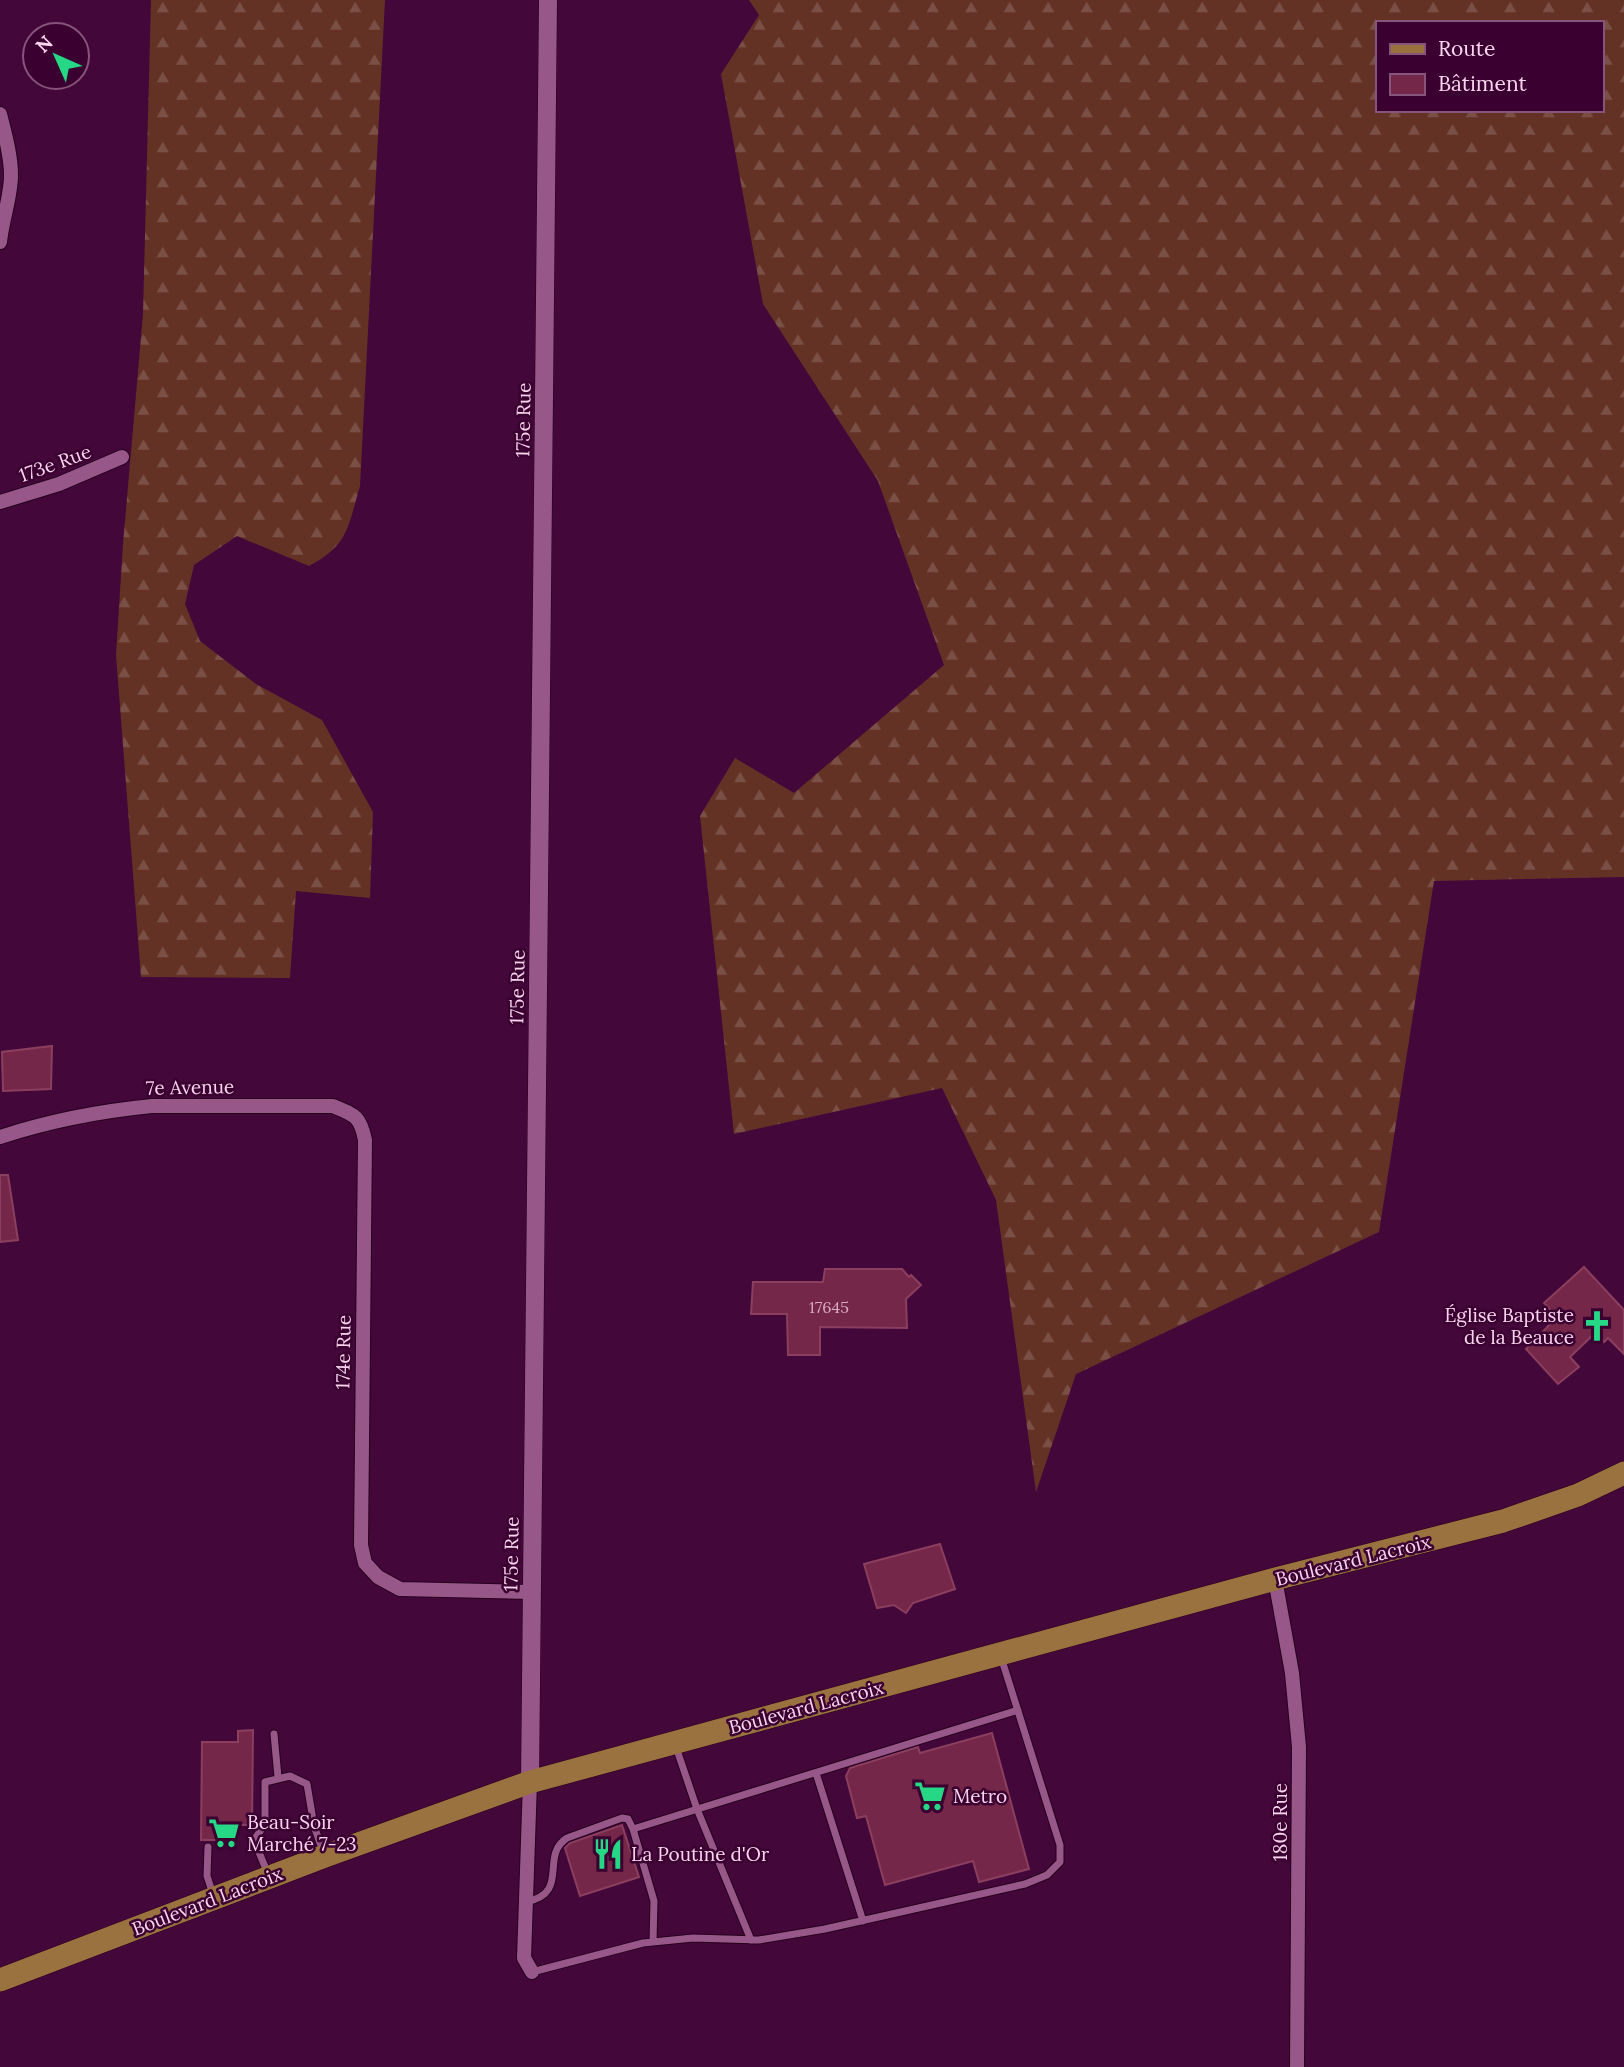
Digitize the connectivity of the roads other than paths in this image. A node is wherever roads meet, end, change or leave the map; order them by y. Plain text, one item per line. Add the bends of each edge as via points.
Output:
1 (548, 0) edge
2 (0, 114) edge
3 (0, 242) edge
4 (122, 457) dead end
5 (0, 502) edge
6 (0, 1137) edge
7 (365, 1140) joint
8 (1624, 1473) edge
9 (1275, 1579) junction
10 (531, 1592) junction
11 (1000, 1654) junction
12 (1018, 1710) junction
13 (274, 1734) dead end
14 (675, 1743) junction
15 (816, 1773) junction
16 (278, 1777) junction
17 (530, 1782) junction
18 (697, 1809) junction
19 (633, 1829) junction
20 (208, 1847) dead end
21 (325, 1856) junction
22 (270, 1877) junction
23 (215, 1898) junction
24 (526, 1902) junction
25 (863, 1921) junction
26 (751, 1940) junction
27 (653, 1942) junction
28 (532, 1972) joint
29 (0, 1980) edge
30 (1297, 2067) edge

1 - 10 street, 175e Rue
2 - 3 street via 11,176
4 - 5 street, 173e Rue via 59,484
6 - 7 street, 7e Avenue via 45,1124 152,1106 333,1106 361,1122
7 - 10 street, 174e Rue via 361,1545 365,1563 378,1577 400,1588
8 - 9 main road, Boulevard Lacroix via 1503,1521
9 - 11 main road, Boulevard Lacroix
9 - 30 street, 180e Rue via 1292,1673 1299,1747
10 - 17 street, 175e Rue
11 - 12 lane
11 - 14 main road, Boulevard Lacroix
12 - 15 lane
12 - 25 lane via 1060,1844 1060,1862 1047,1875 1025,1884
13 - 16 lane
14 - 17 main road, Boulevard Lacroix
14 - 18 lane
15 - 18 lane
15 - 25 lane
16 - 21 lane via 290,1776 307,1784
16 - 22 lane via 265,1782 265,1824 254,1840
17 - 21 main road, Boulevard Lacroix
17 - 24 street, 175e Rue
18 - 19 lane
18 - 26 lane
19 - 24 lane via 628,1819 622,1818 562,1841 549,1892
19 - 27 lane via 654,1901
20 - 23 lane via 207,1876
21 - 22 main road, Boulevard Lacroix
22 - 23 main road, Boulevard Lacroix
23 - 29 main road, Boulevard Lacroix
24 - 28 street, 175e Rue via 524,1958
25 - 26 lane
26 - 27 lane
27 - 28 lane

